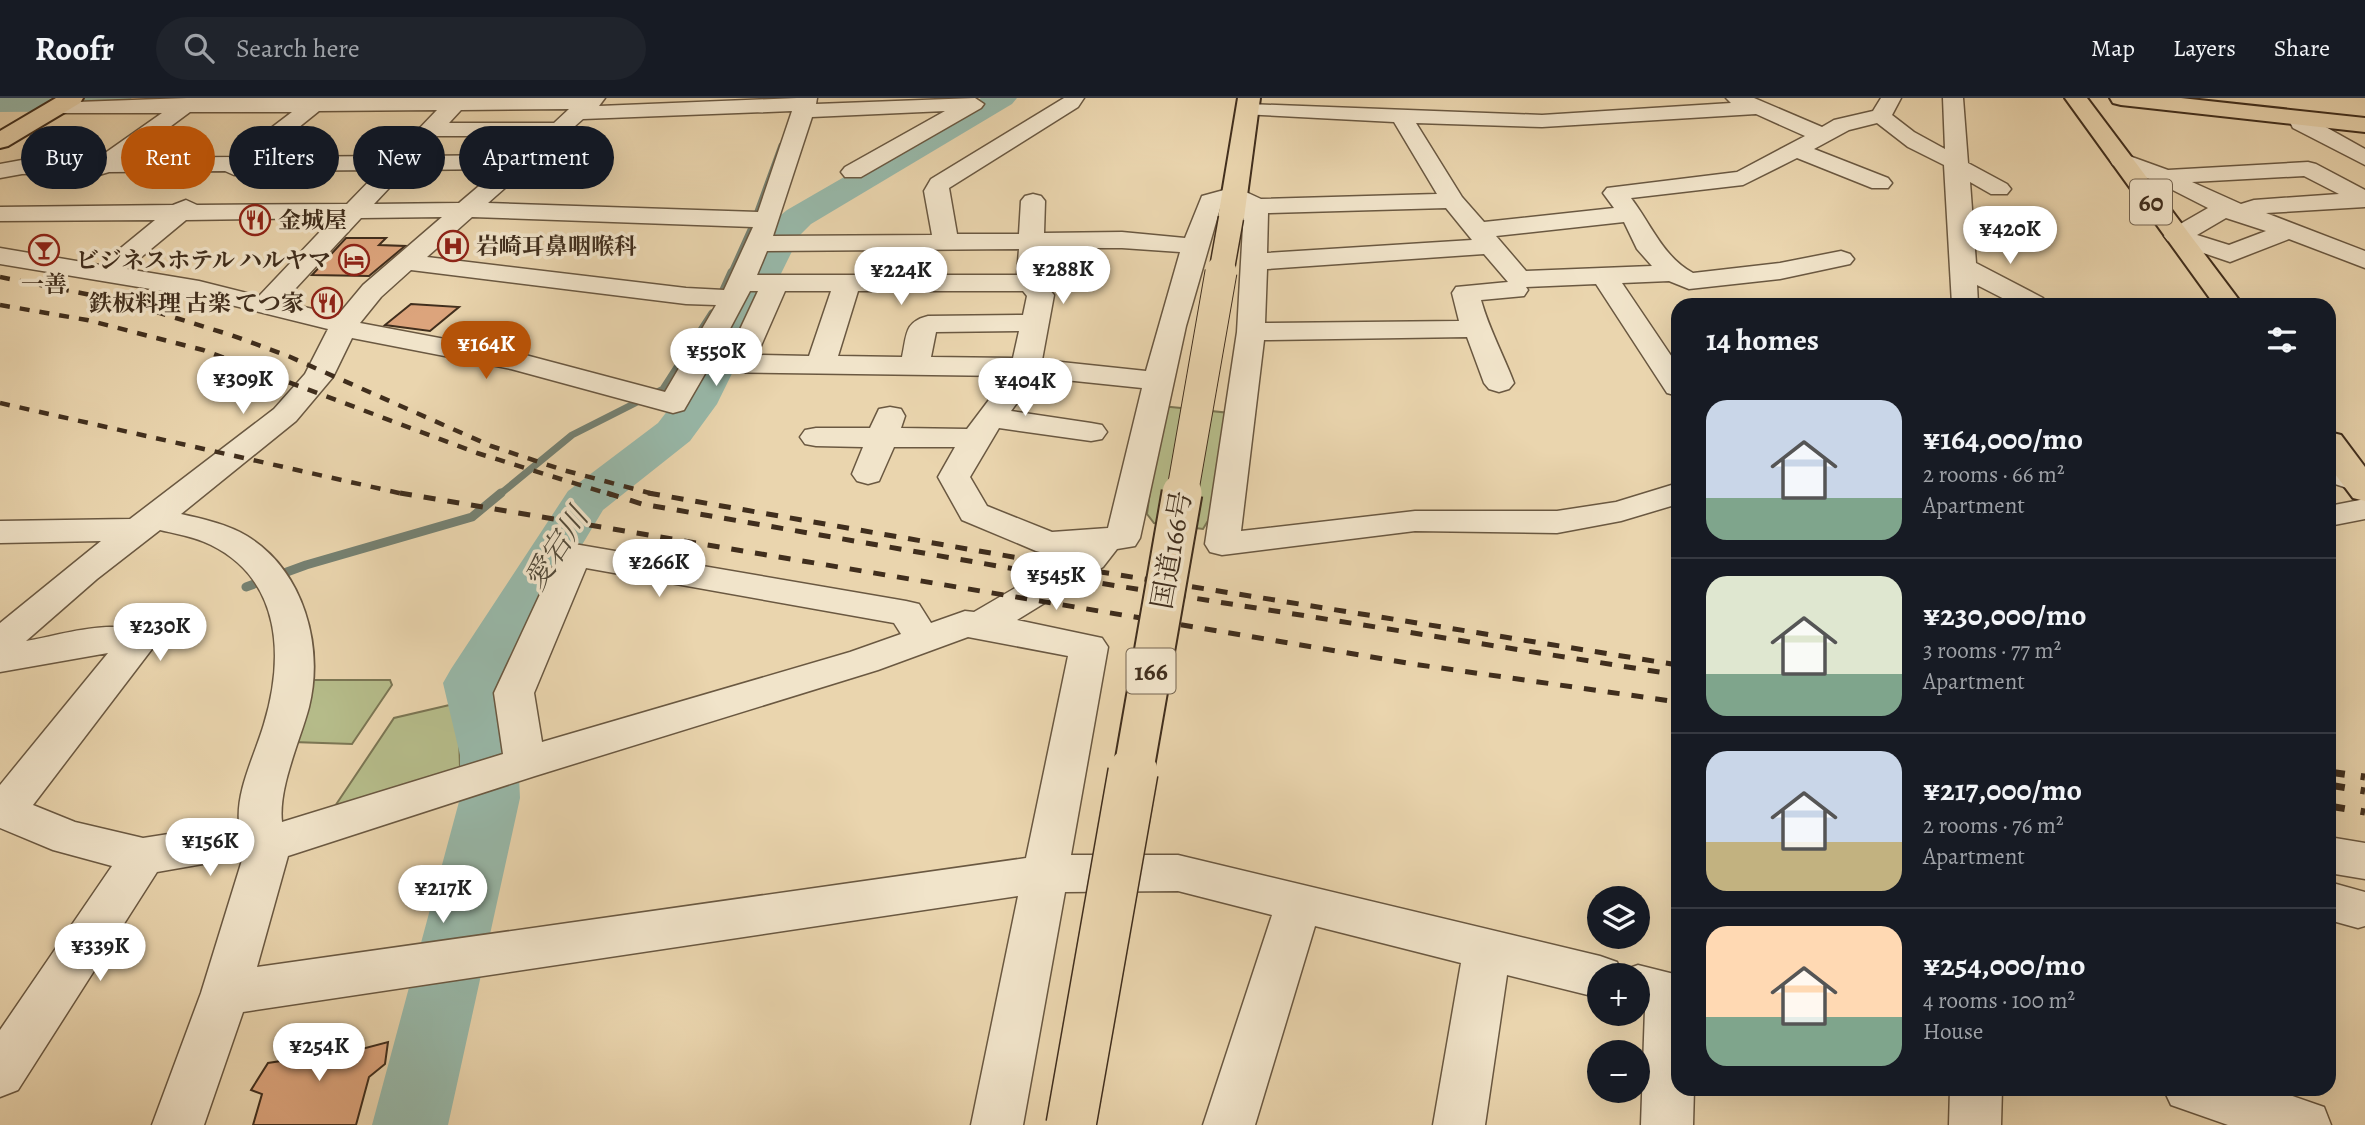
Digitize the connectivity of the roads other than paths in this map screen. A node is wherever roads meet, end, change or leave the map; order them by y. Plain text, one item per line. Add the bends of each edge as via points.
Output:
1 (1074, 98) edge
2 (1736, 98) edge
3 (1953, 98) edge
4 (2076, 98) edge
5 (2121, 98) edge
6 (1523, 99) edge
7 (319, 101) edge
8 (457, 101) edge
9 (1852, 101) dead end
10 (64, 102) edge
11 (190, 102) edge
12 (588, 104) edge
13 (801, 104) edge
14 (1249, 104) edge
15 (1759, 108) junction
16 (1886, 108) edge
17 (1409, 110) edge
18 (2299, 118) junction
19 (1545, 121) junction
20 (2365, 125) edge
21 (288, 126) edge
22 (433, 126) edge
23 (562, 126) edge
24 (1824, 135) junction
25 (0, 141) edge
26 (1797, 150) junction
27 (2365, 158) edge
28 (2121, 160) junction
29 (107, 162) edge
30 (229, 163) edge
31 (1955, 163) junction
32 (107, 165) edge
33 (21, 167) edge
34 (0, 171) edge
35 (853, 172) dead end
36 (229, 173) edge
37 (2165, 177) junction
38 (1880, 183) dead end
39 (68, 189) edge
40 (374, 189) edge
41 (491, 189) edge
42 (1999, 189) dead end
43 (2365, 200) edge
44 (1033, 201) dead end
45 (1537, 201) dead end
46 (1457, 205) junction
47 (1240, 206) junction
48 (354, 210) junction
49 (467, 210) junction
50 (180, 212) junction
51 (2244, 212) junction
52 (0, 214) edge
53 (33, 214) junction
54 (1631, 214) junction
55 (758, 229) junction
56 (2290, 230) junction
57 (0, 236) edge
58 (2176, 236) junction
59 (1484, 238) junction
60 (2365, 238) edge
61 (2319, 241) junction
62 (946, 242) junction
63 (1032, 242) junction
64 (1194, 246) junction
65 (0, 256) edge
66 (1841, 259) dead end
67 (2365, 260) edge
68 (406, 262) junction
69 (1254, 262) junction
70 (1963, 267) junction
71 (1674, 273) junction
72 (102, 274) junction
73 (1604, 276) junction
74 (848, 283) junction
75 (1030, 283) junction
76 (744, 289) junction
77 (1515, 290) dead end
78 (1965, 298) edge
79 (2022, 298) edge
80 (2223, 298) edge
81 (265, 305) junction
82 (1034, 323) junction
83 (343, 327) junction
84 (1475, 329) junction
85 (1251, 332) junction
86 (698, 363) junction
87 (737, 363) junction
88 (821, 364) junction
89 (915, 366) junction
90 (1026, 368) junction
91 (1671, 376) edge
92 (1158, 381) junction
93 (1499, 383) dead end
94 (887, 424) junction
95 (985, 428) junction
96 (1091, 432) dead end
97 (816, 437) dead end
98 (2336, 455) edge
99 (868, 474) dead end
100 (2354, 488) edge
101 (1671, 495) edge
102 (2336, 508) edge
103 (145, 524) junction
104 (5, 535) edge
105 (1114, 540) junction
106 (1222, 544) junction
107 (980, 625) junction
108 (923, 639) junction
109 (0, 643) edge
110 (0, 659) edge
111 (501, 771) junction
112 (4, 817) edge
113 (268, 840) junction
114 (143, 856) junction
115 (2336, 856) edge
116 (2365, 861) edge
117 (1045, 874) junction
118 (1298, 903) junction
119 (1487, 949) junction
120 (1587, 974) edge
121 (225, 993) junction
122 (1662, 993) edge
123 (3, 1063) edge
124 (1976, 1096) edge
125 (2218, 1096) edge
126 (178, 1125) edge
127 (997, 1125) edge
128 (1071, 1125) edge
129 (1229, 1125) edge
130 (1459, 1125) edge
131 (1667, 1125) edge
132 (1975, 1125) edge
133 (2305, 1125) edge

1 - 62 street via 939,184 936,191
2 - 15 street
3 - 31 street
4 - 28 main road, 60
5 - 18 main road
6 - 19 street
7 - 8 street
7 - 11 street
7 - 21 street
8 - 12 street
8 - 22 street
9 - 16 street
10 - 11 street
10 - 25 main road
11 - 29 street
12 - 13 street
12 - 23 street
13 - 35 street via 974,104
13 - 55 street
14 - 17 street
14 - 47 main road, 国道166号 / 166
15 - 19 street
15 - 24 street
16 - 24 street
16 - 31 street via 1897,131
17 - 19 street
17 - 46 street via 1406,127
18 - 20 main road
18 - 27 street
24 - 26 street
26 - 38 street
26 - 54 street via 1743,178 1615,193
28 - 37 street
28 - 58 main road, 60
30 - 32 street
31 - 42 street
31 - 70 street
33 - 34 street
36 - 50 street
37 - 43 street via 2308,169
37 - 51 street
39 - 53 street
40 - 48 street
41 - 49 street
43 - 51 street via 2254,207
44 - 63 street
45 - 46 street
46 - 47 street
46 - 59 street
47 - 64 street via 1210,201
47 - 69 street
47 - 128 main road, 国道166号 / 166, bridge
48 - 49 street
48 - 50 street
48 - 81 street
49 - 55 street
49 - 68 street
50 - 53 street
50 - 72 street
51 - 56 street
51 - 58 street via 2222,210
52 - 53 street
53 - 57 street
54 - 59 street
54 - 71 street via 1650,249
55 - 62 street via 796,243
55 - 76 street
56 - 58 street via 2230,254
56 - 61 street
58 - 80 main road, 60
59 - 69 street
59 - 73 street via 1519,279
60 - 61 street
61 - 67 street
62 - 63 street
63 - 64 street via 1122,240
63 - 75 street
64 - 92 street
65 - 72 street
66 - 71 street via 1689,281
68 - 76 street
68 - 83 street via 372,291
69 - 85 street
70 - 78 street
70 - 79 street
71 - 73 street
72 - 81 street
73 - 91 street
74 - 75 street
74 - 76 street
74 - 88 street
75 - 82 street via 1041,295
76 - 86 street
76 - 87 street
77 - 84 street via 1465,293
81 - 83 street
82 - 89 street via 928,324 923,326
82 - 90 street
83 - 86 street via 514,361 673,404
83 - 103 street via 318,377 285,415
84 - 85 street
84 - 93 street via 1483,338
85 - 106 street
86 - 87 street
87 - 88 street
88 - 89 street
89 - 90 street
90 - 92 street
90 - 95 street
92 - 105 street
94 - 95 street
94 - 97 street
94 - 99 street
95 - 96 street
95 - 105 street via 954,477 974,513 1048,544
98 - 100 main road
100 - 102 street
101 - 106 street via 1621,511 1557,522 1415,521
103 - 104 street
103 - 109 street
103 - 113 street via 215,532 235,542 269,577 291,621 298,649 295,680 262,798 260,823
105 - 106 street
105 - 107 street via 1091,559
107 - 108 street via 965,624
107 - 117 street via 1089,647
108 - 111 street
108 - 111 street via 906,613 573,555 514,693
110 - 112 street via 121,638 136,645
111 - 113 street
112 - 114 street
113 - 114 street
113 - 121 street
114 - 123 street
115 - 116 street
117 - 118 street via 1178,873
117 - 121 street
117 - 127 street
118 - 119 street
118 - 129 street
119 - 120 street
119 - 130 street
121 - 126 street
122 - 131 street
124 - 132 street
125 - 133 street

